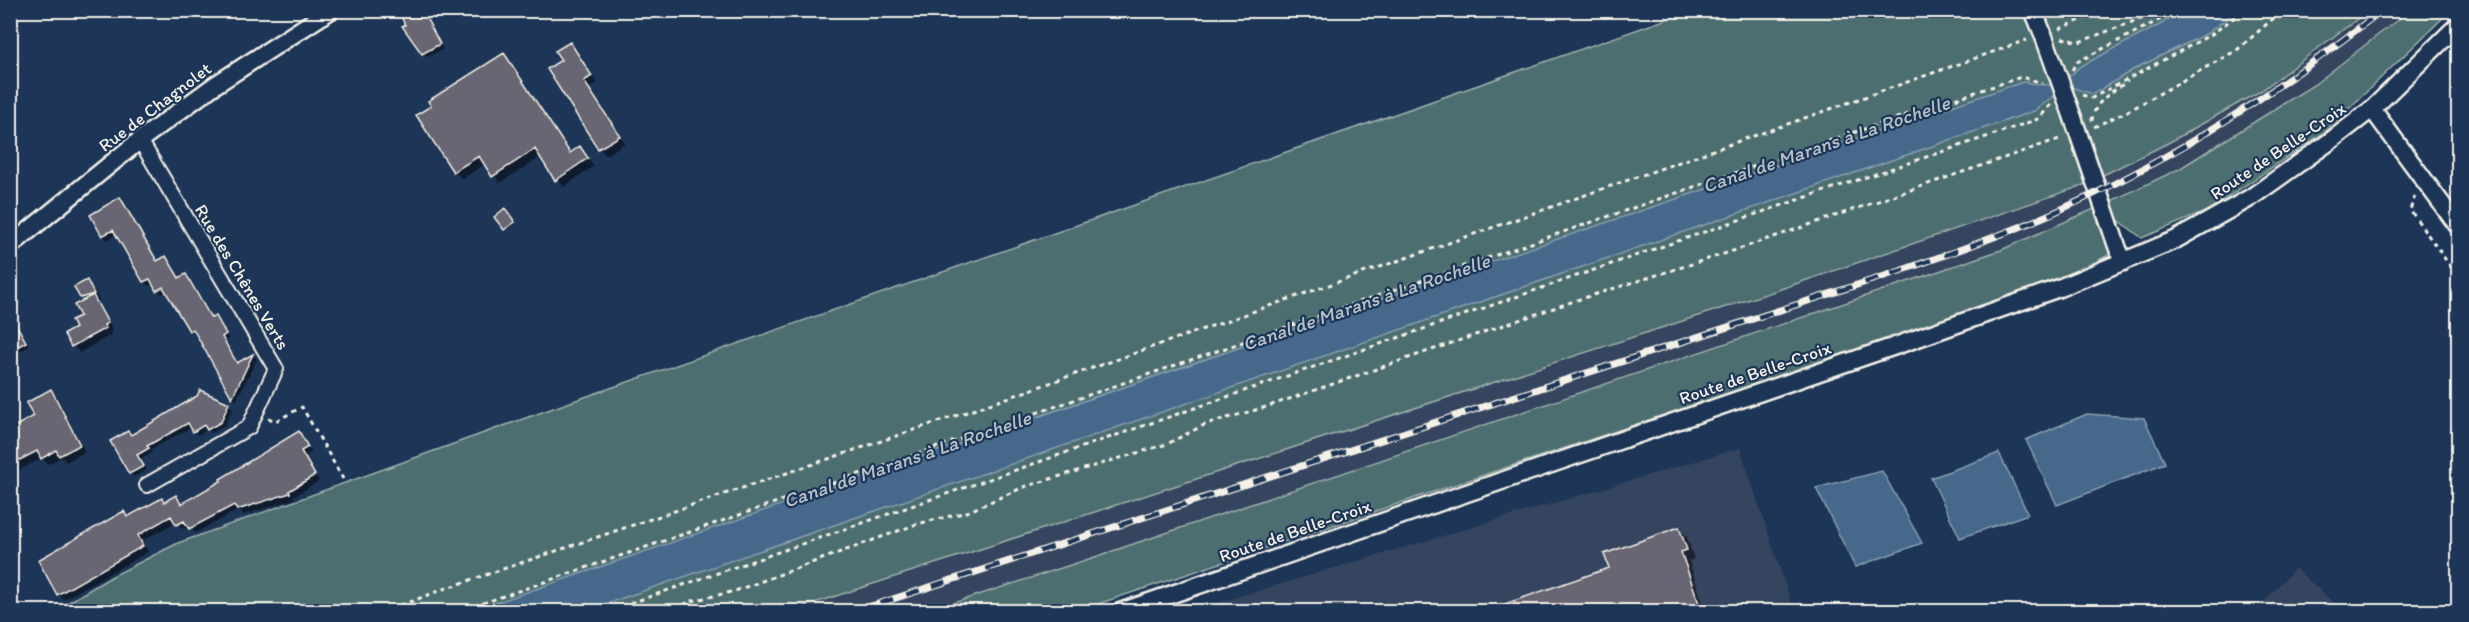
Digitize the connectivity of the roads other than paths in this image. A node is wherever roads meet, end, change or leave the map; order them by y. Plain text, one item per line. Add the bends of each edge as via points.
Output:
1 (331, 10) edge
2 (2033, 10) edge
3 (2458, 26) edge
4 (2372, 109) junction
5 (140, 140) junction
6 (2458, 226) edge
7 (10, 246) edge
8 (2124, 262) junction
9 (147, 485) dead end
10 (1120, 612) edge

1 - 5 street, Rue de Chagnolet via 215,85
2 - 8 street, bridge via 2049,32 2075,126
3 - 4 street, Route de Belle-Croix
4 - 6 street
4 - 8 street, Route de Belle-Croix via 2250,198 2175,240
5 - 7 street, Rue de Chagnolet
5 - 9 street, Rue des Chênes Verts via 276,369 249,427
8 - 10 street, Route de Belle-Croix via 1898,345

